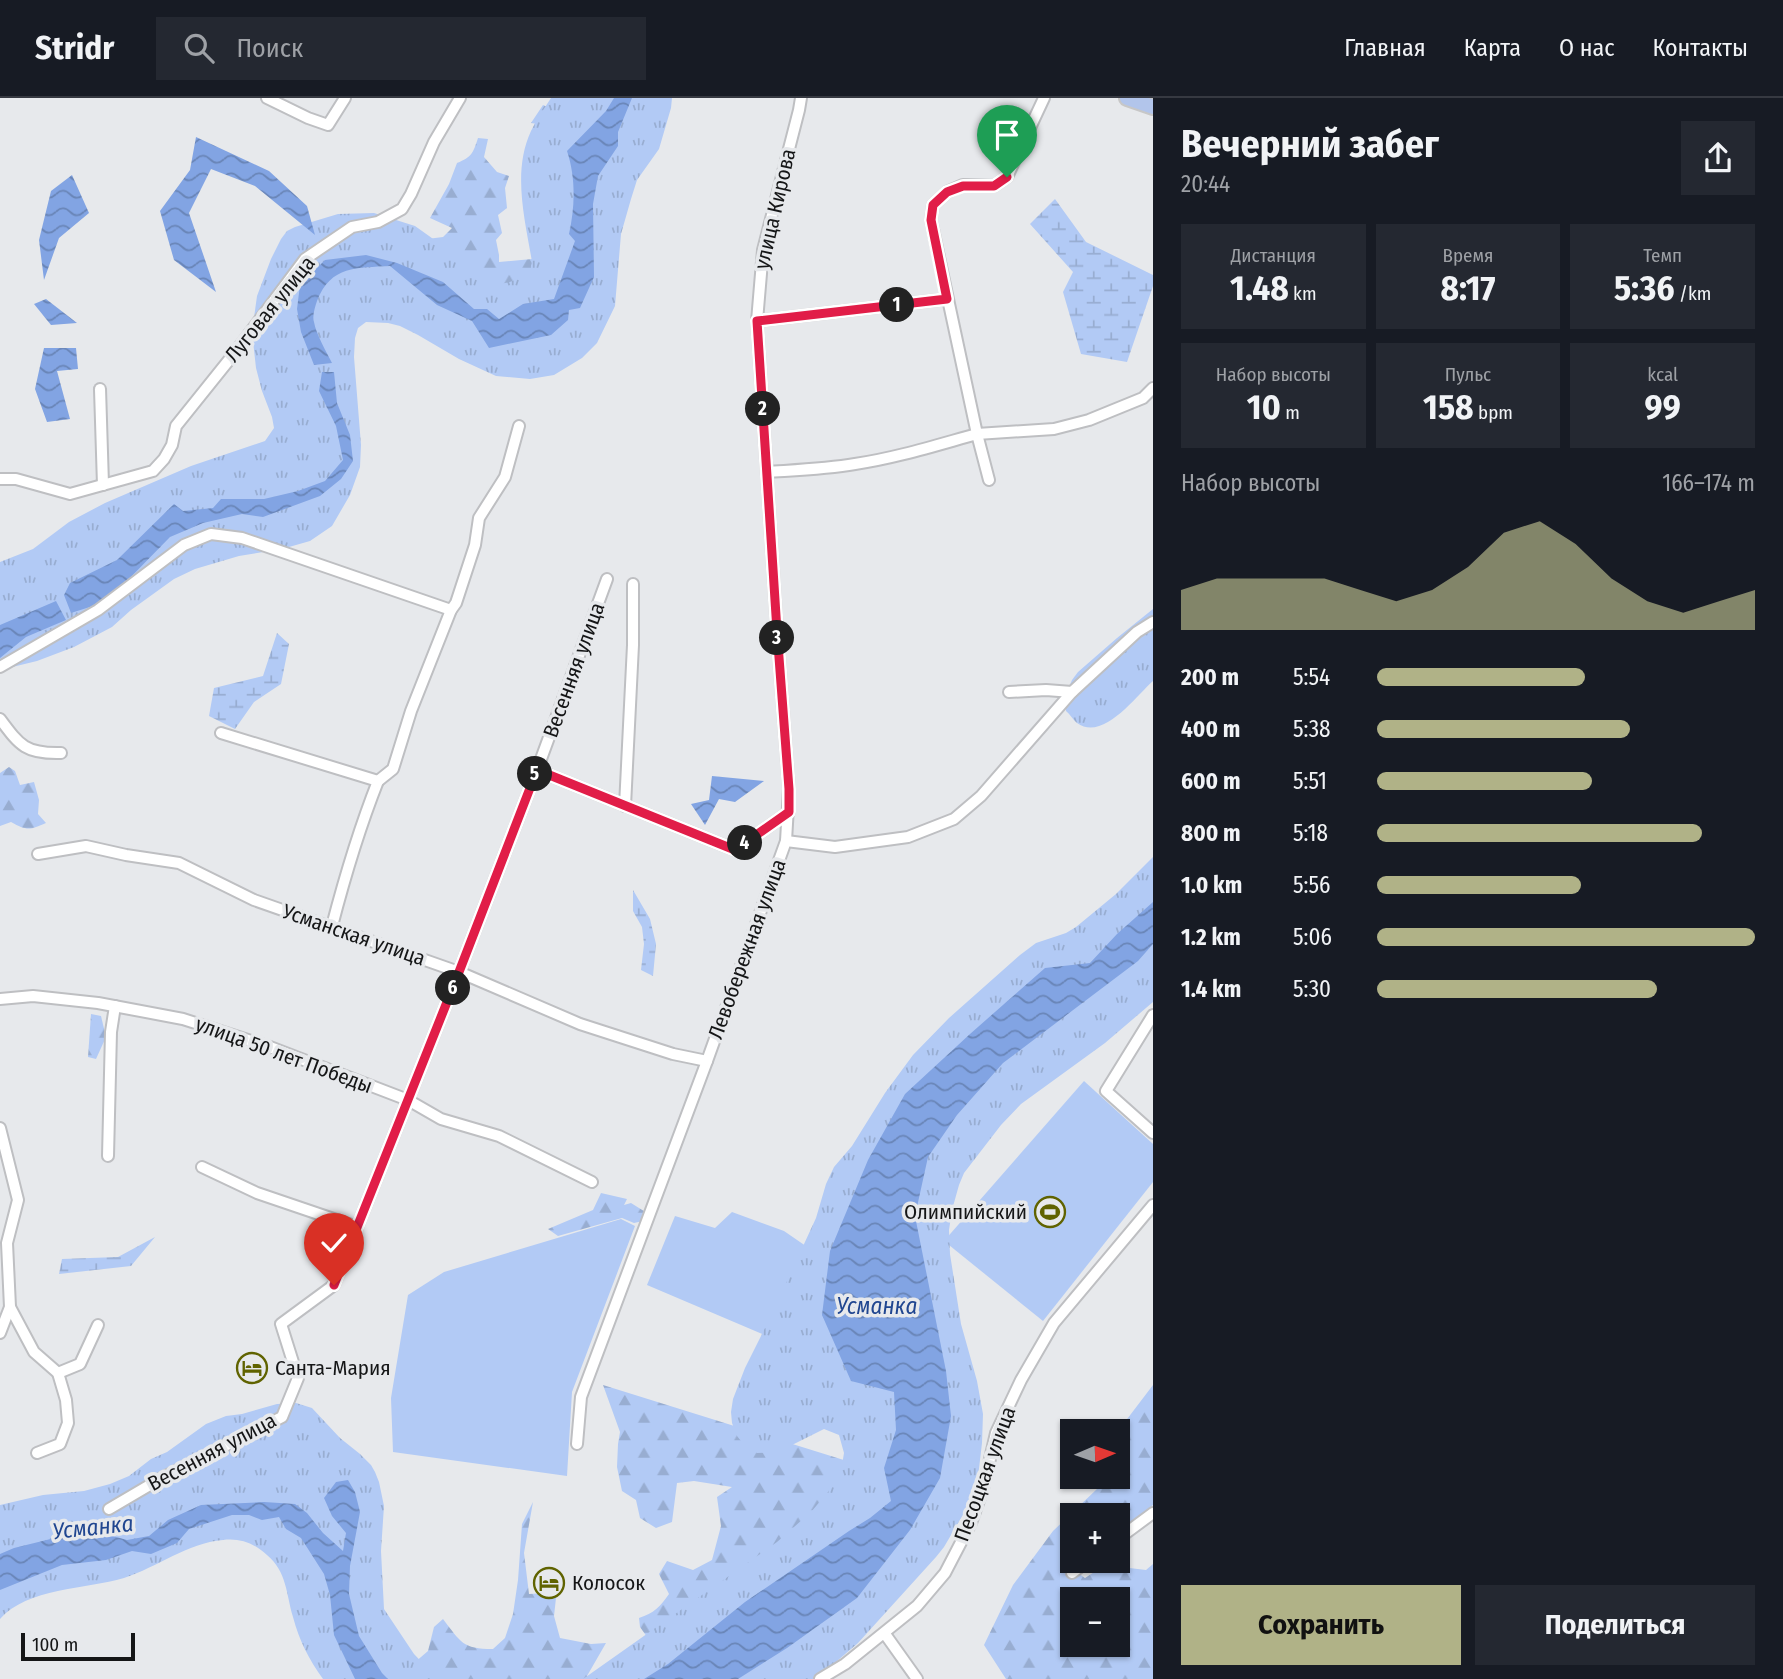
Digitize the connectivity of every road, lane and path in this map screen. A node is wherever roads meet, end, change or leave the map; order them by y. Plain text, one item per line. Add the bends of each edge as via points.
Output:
1 (267, 98) edge
2 (345, 98) edge
3 (460, 98) edge
4 (801, 98) edge
5 (1044, 98) edge
6 (1127, 98) edge
7 (1153, 107) edge
8 (947, 299) junction
9 (757, 321) junction
10 (1153, 388) edge
11 (100, 389) dead end
12 (519, 426) dead end
13 (978, 433) junction
14 (767, 472) junction
15 (0, 479) edge
16 (989, 480) dead end
17 (103, 485) junction
18 (607, 579) dead end
19 (633, 584) dead end
20 (451, 610) junction
21 (1153, 622) edge
22 (0, 667) edge
23 (1009, 692) dead end
24 (1072, 692) junction
25 (0, 719) edge
26 (221, 733) dead end
27 (61, 753) dead end
28 (537, 770) junction
29 (378, 781) junction
30 (625, 806) junction
31 (789, 812) junction
32 (786, 841) junction
33 (38, 853) dead end
34 (332, 926) junction
35 (459, 972) junction
36 (0, 999) edge
37 (115, 1006) junction
38 (1153, 1016) edge
39 (707, 1061) junction
40 (408, 1100) junction
41 (0, 1128) edge
42 (1153, 1133) edge
43 (108, 1156) dead end
44 (202, 1167) dead end
45 (592, 1182) dead end
46 (1151, 1211) edge
47 (357, 1227) junction
48 (10, 1307) junction
49 (98, 1325) dead end
50 (0, 1333) edge
51 (58, 1373) junction
52 (578, 1444) dead end
53 (37, 1453) dead end
54 (110, 1509) dead end
55 (1153, 1513) edge
56 (1130, 1530) edge
57 (885, 1634) junction
58 (820, 1679) edge
59 (917, 1679) edge

1 - 2 street via 328,125
3 - 17 street, Луговая улица via 402,209 378,222 352,227 305,259 176,426 164,459 153,471
4 - 9 street, улица Кирова via 762,250
5 - 8 street via 1007,177 994,186 963,186 947,192 933,205 931,220
6 - 7 main road
8 - 9 street
8 - 13 street
9 - 14 street, улица Кирова
10 - 13 street via 1143,398 1089,420 1054,429
11 - 17 street
12 - 20 street via 505,477 479,518 475,545
13 - 14 street via 858,464
13 - 16 street
14 - 31 street, улица Кирова
15 - 17 street, Луговая улица via 69,494
18 - 28 street, Весенняя улица
19 - 30 street
20 - 22 street via 242,538 211,534 184,545 98,610
20 - 29 street via 393,769
21 - 24 street, Левобережная улица
23 - 24 street
24 - 32 street, Левобережная улица via 981,796 954,819 908,837 835,846
25 - 27 street via 26,748
26 - 29 street
28 - 30 street
28 - 35 street, Весенняя улица
29 - 34 street
30 - 31 street via 735,850
31 - 32 street, улица Кирова
32 - 39 street, Левобережная улица
33 - 34 street, Усманская улица via 86,846 178,863 254,900
34 - 35 street, Усманская улица
35 - 39 street, Усманская улица via 580,1024
35 - 40 street, Весенняя улица
36 - 37 street, улица 50 лет Победы via 33,996
37 - 40 street, улица 50 лет Победы via 183,1019
37 - 43 street
38 - 42 street via 1106,1091
39 - 52 street, Левобережная улица via 581,1397
40 - 45 street, улица 50 лет Победы via 441,1119 499,1136
40 - 47 street, Весенняя улица
41 - 48 street via 18,1200 8,1243
44 - 47 street via 257,1193
46 - 57 street, Песоцкая улица via 1054,1323 996,1433 971,1523 945,1573
47 - 54 street, Весенняя улица via 334,1285 281,1324 298,1378 282,1417
48 - 50 street
48 - 51 street via 34,1352
49 - 51 street via 80,1364
51 - 53 street via 68,1423 60,1444
55 - 56 street
57 - 58 street, Песоцкая улица
57 - 59 street

